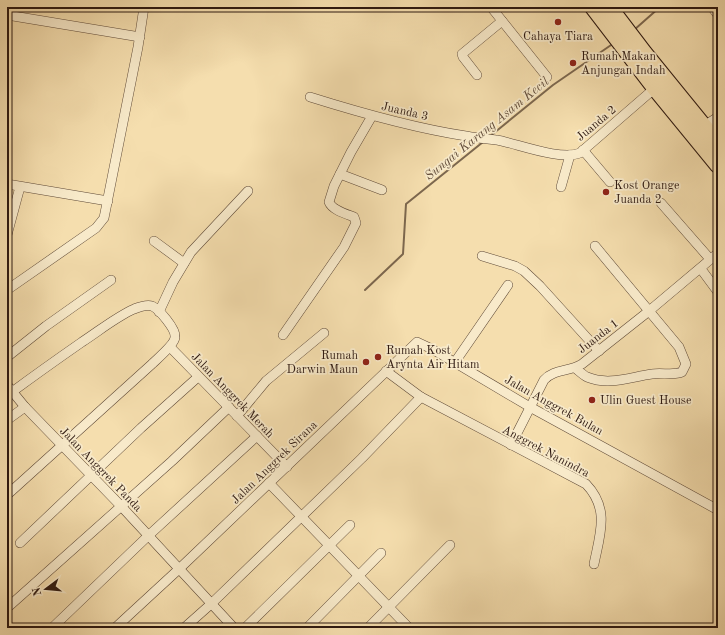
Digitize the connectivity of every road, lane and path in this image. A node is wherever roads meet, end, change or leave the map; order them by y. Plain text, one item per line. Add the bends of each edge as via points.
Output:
1 (144, 7) edge
2 (491, 7) edge
3 (593, 7) edge
4 (712, 7) edge
5 (7, 15) edge
6 (718, 16) edge
7 (611, 17) edge
8 (502, 21) junction
9 (140, 37) junction
10 (639, 57) junction
11 (477, 75) dead end
12 (547, 77) dead end
13 (656, 88) junction
14 (310, 97) dead end
15 (372, 116) junction
16 (718, 117) edge
17 (704, 126) junction
18 (497, 140) joint
19 (718, 144) edge
20 (583, 150) junction
21 (570, 155) junction
22 (718, 165) edge
23 (340, 174) junction
24 (610, 182) dead end
25 (7, 184) edge
26 (20, 187) junction
27 (561, 187) dead end
28 (382, 190) dead end
29 (248, 191) dead end
30 (108, 201) junction
31 (661, 202) dead end
32 (7, 235) edge
33 (154, 242) dead end
34 (594, 246) dead end
35 (718, 254) edge
36 (482, 256) dead end
37 (710, 259) junction
38 (184, 263) junction
39 (701, 269) junction
40 (111, 280) dead end
41 (508, 285) dead end
42 (7, 290) edge
43 (718, 292) edge
44 (649, 311) junction
45 (159, 312) junction
46 (324, 333) dead end
47 (283, 335) dead end
48 (170, 347) junction
49 (598, 351) junction
50 (7, 357) edge
51 (455, 362) junction
52 (575, 368) junction
53 (386, 371) junction
54 (198, 377) junction
55 (10, 389) edge
56 (421, 397) junction
57 (25, 407) junction
58 (228, 407) junction
59 (530, 407) junction
60 (237, 416) junction
61 (7, 420) edge
62 (257, 436) junction
63 (62, 445) junction
64 (511, 445) junction
65 (287, 467) junction
66 (91, 476) junction
67 (270, 483) junction
68 (7, 495) edge
69 (120, 506) junction
70 (718, 510) edge
71 (301, 516) junction
72 (350, 525) dead end
73 (148, 536) junction
74 (20, 543) dead end
75 (330, 545) junction
76 (450, 545) dead end
77 (381, 553) dead end
78 (594, 564) dead end
79 (179, 569) junction
80 (359, 576) junction
81 (211, 604) junction
82 (390, 607) junction
83 (7, 608) edge
84 (403, 626) edge
85 (52, 628) edge
86 (115, 628) edge
87 (184, 628) edge
88 (234, 628) edge
89 (245, 628) edge
90 (307, 628) edge
91 (368, 628) edge

1 - 9 street
2 - 8 street
3 - 7 highway
4 - 6 street
5 - 9 street
7 - 10 highway
8 - 11 street via 462,54
8 - 12 street
9 - 30 street
10 - 13 highway
10 - 17 highway
13 - 20 street, Juanda 2
13 - 22 highway
14 - 15 street, Juanda 3
15 - 18 street, Juanda 3 via 467,137
15 - 23 street
16 - 17 street
17 - 19 highway
18 - 21 street, Juanda 2
20 - 21 street, Juanda 2
20 - 24 street
21 - 27 street
23 - 28 street
23 - 47 street via 329,202 335,208 354,217 356,223 344,247
25 - 26 street
26 - 30 street
26 - 32 street
29 - 38 street via 191,252
30 - 42 street via 104,218 96,228
31 - 37 street
33 - 38 street
34 - 44 street
35 - 37 street, Juanda 1
36 - 49 street via 524,271
37 - 39 street, Juanda 1
38 - 45 street via 172,282
39 - 43 street
39 - 44 street, Juanda 1
40 - 50 street
41 - 51 street
44 - 49 street, Juanda 1
44 - 52 street via 678,347 686,364 682,372 675,375 653,374 618,381 602,381 586,377
45 - 48 street via 174,333 175,339
45 - 55 street via 153,306 140,306
46 - 60 street via 266,381
48 - 54 street, Jalan Anggrek Merah
48 - 63 street
49 - 52 street, Juanda 1
51 - 53 street, Jalan Anggrek Bulan via 416,342
51 - 59 street, Jalan Anggrek Bulan
52 - 59 street, Juanda 1 via 549,375
53 - 56 street, Anggrek Nanindra
53 - 65 street, Jalan Anggrek Sirana
54 - 58 street, Jalan Anggrek Merah
54 - 66 street
55 - 57 street, Jalan Anggrek Panda
56 - 64 street, Anggrek Nanindra
56 - 71 street
57 - 61 street
57 - 63 street, Jalan Anggrek Panda
58 - 60 street, Jalan Anggrek Merah
58 - 69 street
59 - 64 street, Juanda 1
59 - 70 street, Jalan Anggrek Bulan
60 - 62 street, Jalan Anggrek Merah
62 - 65 street, Jalan Anggrek Merah
62 - 73 street
63 - 66 street, Jalan Anggrek Panda
63 - 68 street
64 - 78 street, Anggrek Nanindra via 582,482 594,494 602,516
65 - 67 street, Jalan Anggrek Sirana
66 - 69 street, Jalan Anggrek Panda
66 - 74 street
67 - 71 street
67 - 79 street, Jalan Anggrek Sirana
69 - 73 street, Jalan Anggrek Panda
69 - 83 street
71 - 75 street
71 - 81 street
72 - 75 street
73 - 79 street, Jalan Anggrek Panda
73 - 85 street
75 - 80 street
75 - 89 street
76 - 82 street
77 - 80 street
79 - 81 street, Jalan Anggrek Panda
79 - 86 street, Jalan Anggrek Sirana
80 - 82 street
80 - 90 street
81 - 87 street
81 - 88 street, Jalan Anggrek Panda
82 - 84 street
82 - 91 street

